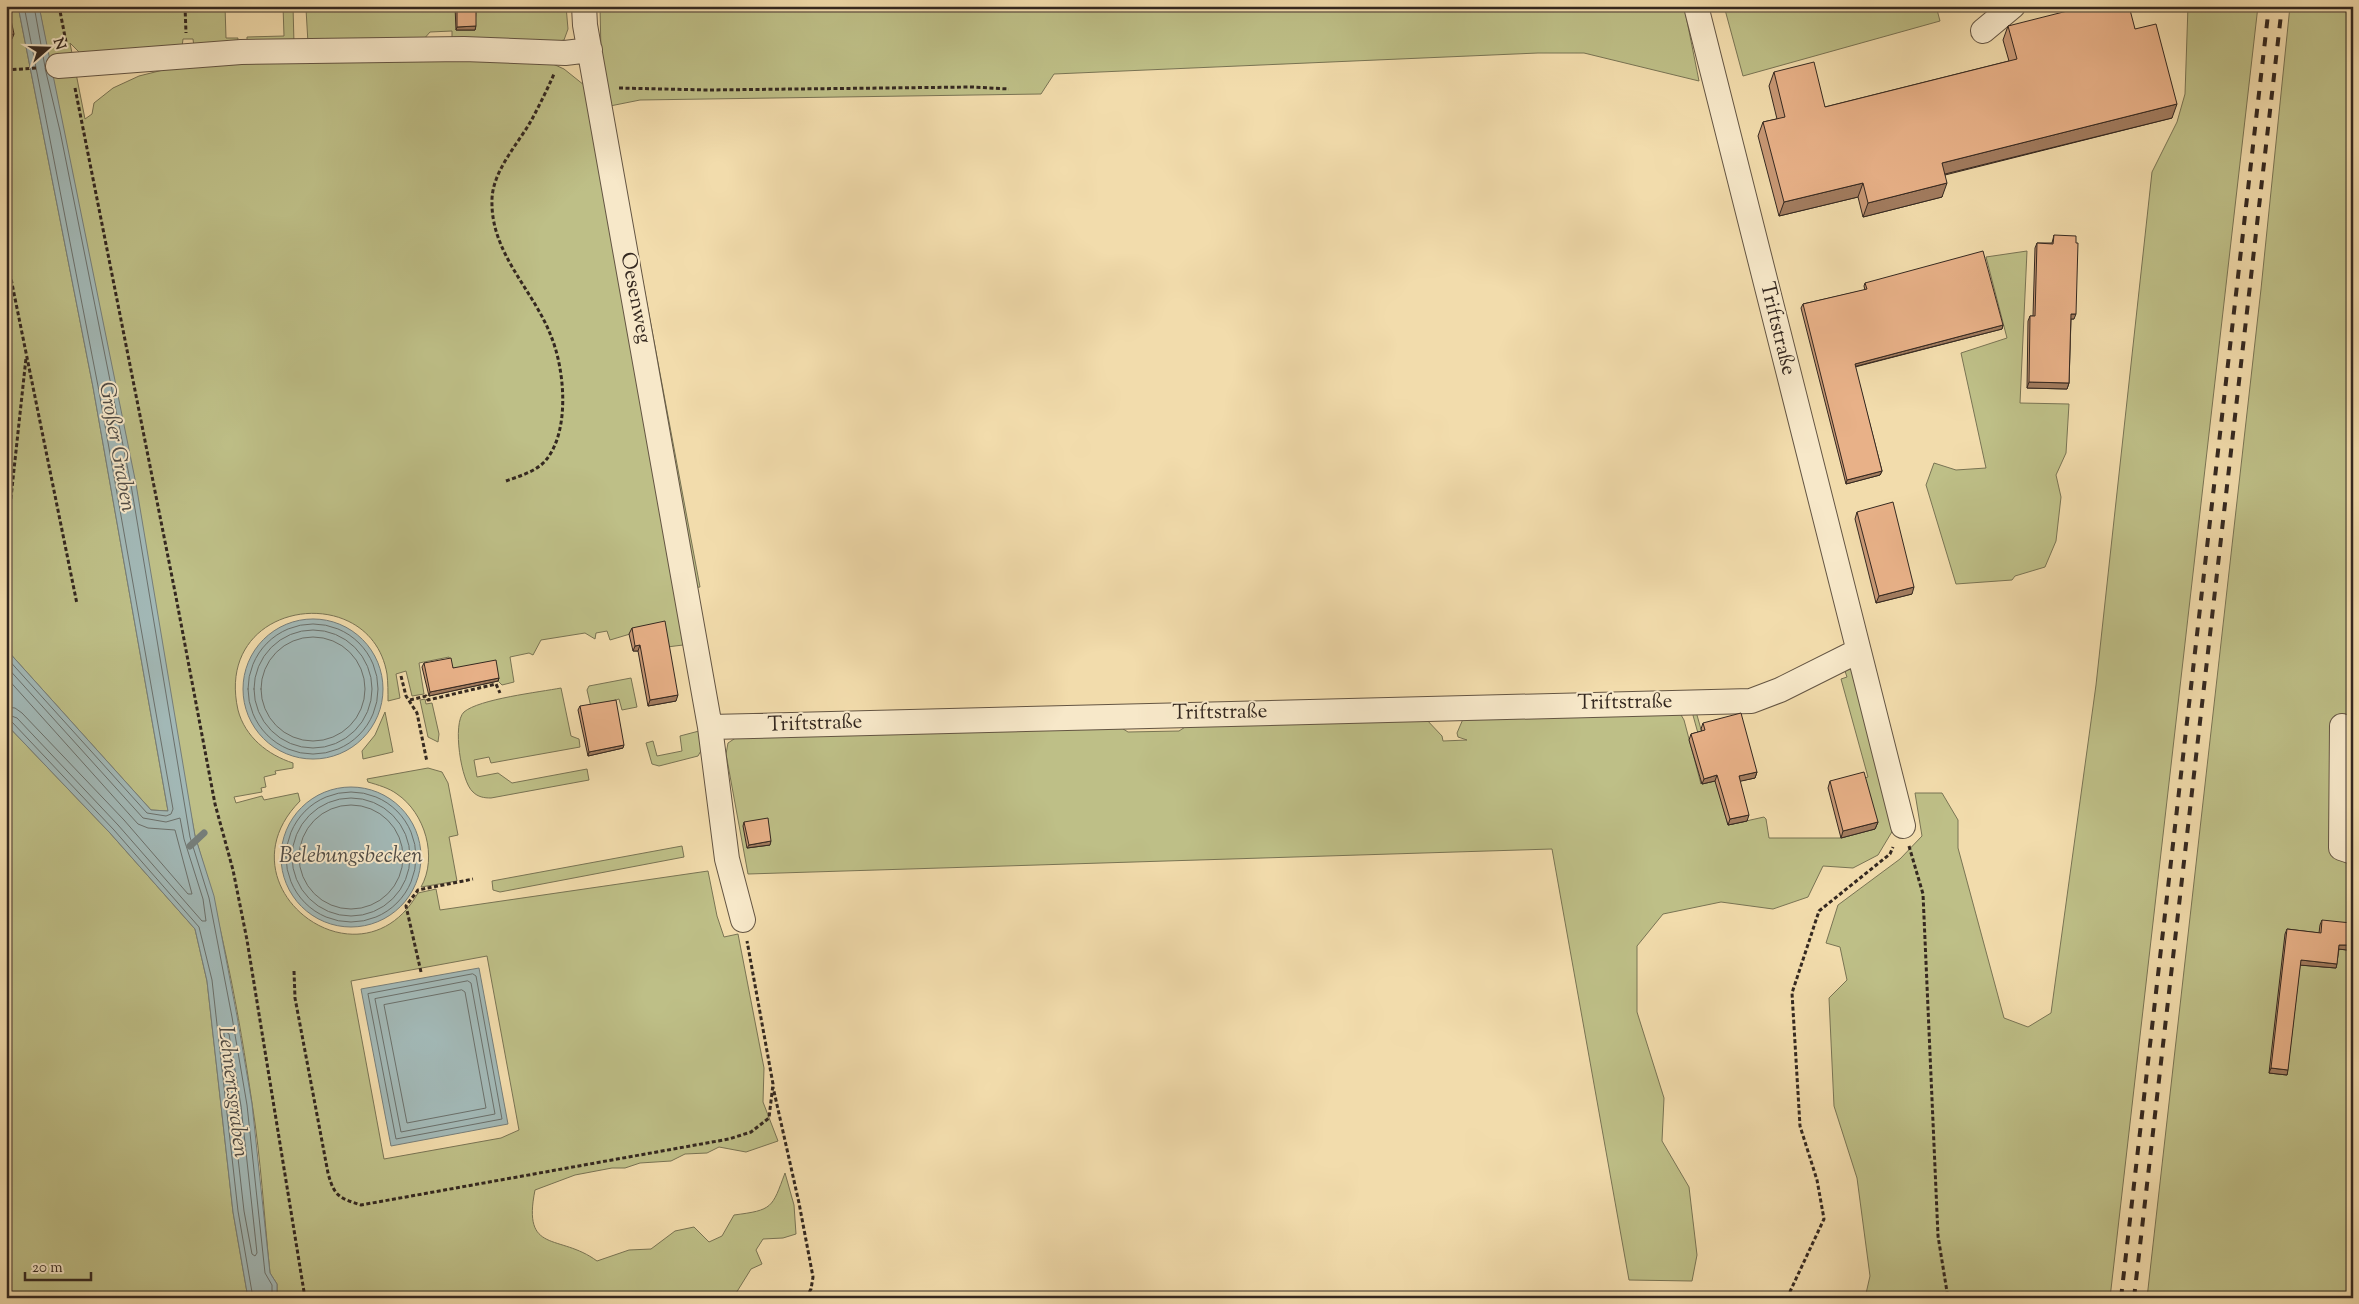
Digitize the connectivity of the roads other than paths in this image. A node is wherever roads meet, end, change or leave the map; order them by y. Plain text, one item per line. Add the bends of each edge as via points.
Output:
1 (584, 6) edge
2 (1696, 6) edge
3 (2013, 6) edge
4 (1983, 32) dead end
5 (590, 50) junction
6 (65, 66) road end
7 (1858, 651) junction
8 (2342, 726) dead end
9 (710, 727) junction
10 (1903, 826) road end
11 (2353, 852) edge
12 (743, 920) road end

1 - 5 street, Oesenweg
2 - 7 street, Triftstraße
3 - 4 street
5 - 6 street via 565,53 464,49 241,52
5 - 9 street, Oesenweg
7 - 9 street, Triftstraße via 1751,701
7 - 10 street, Triftstraße
8 - 11 street via 2342,848
9 - 12 street via 727,859

